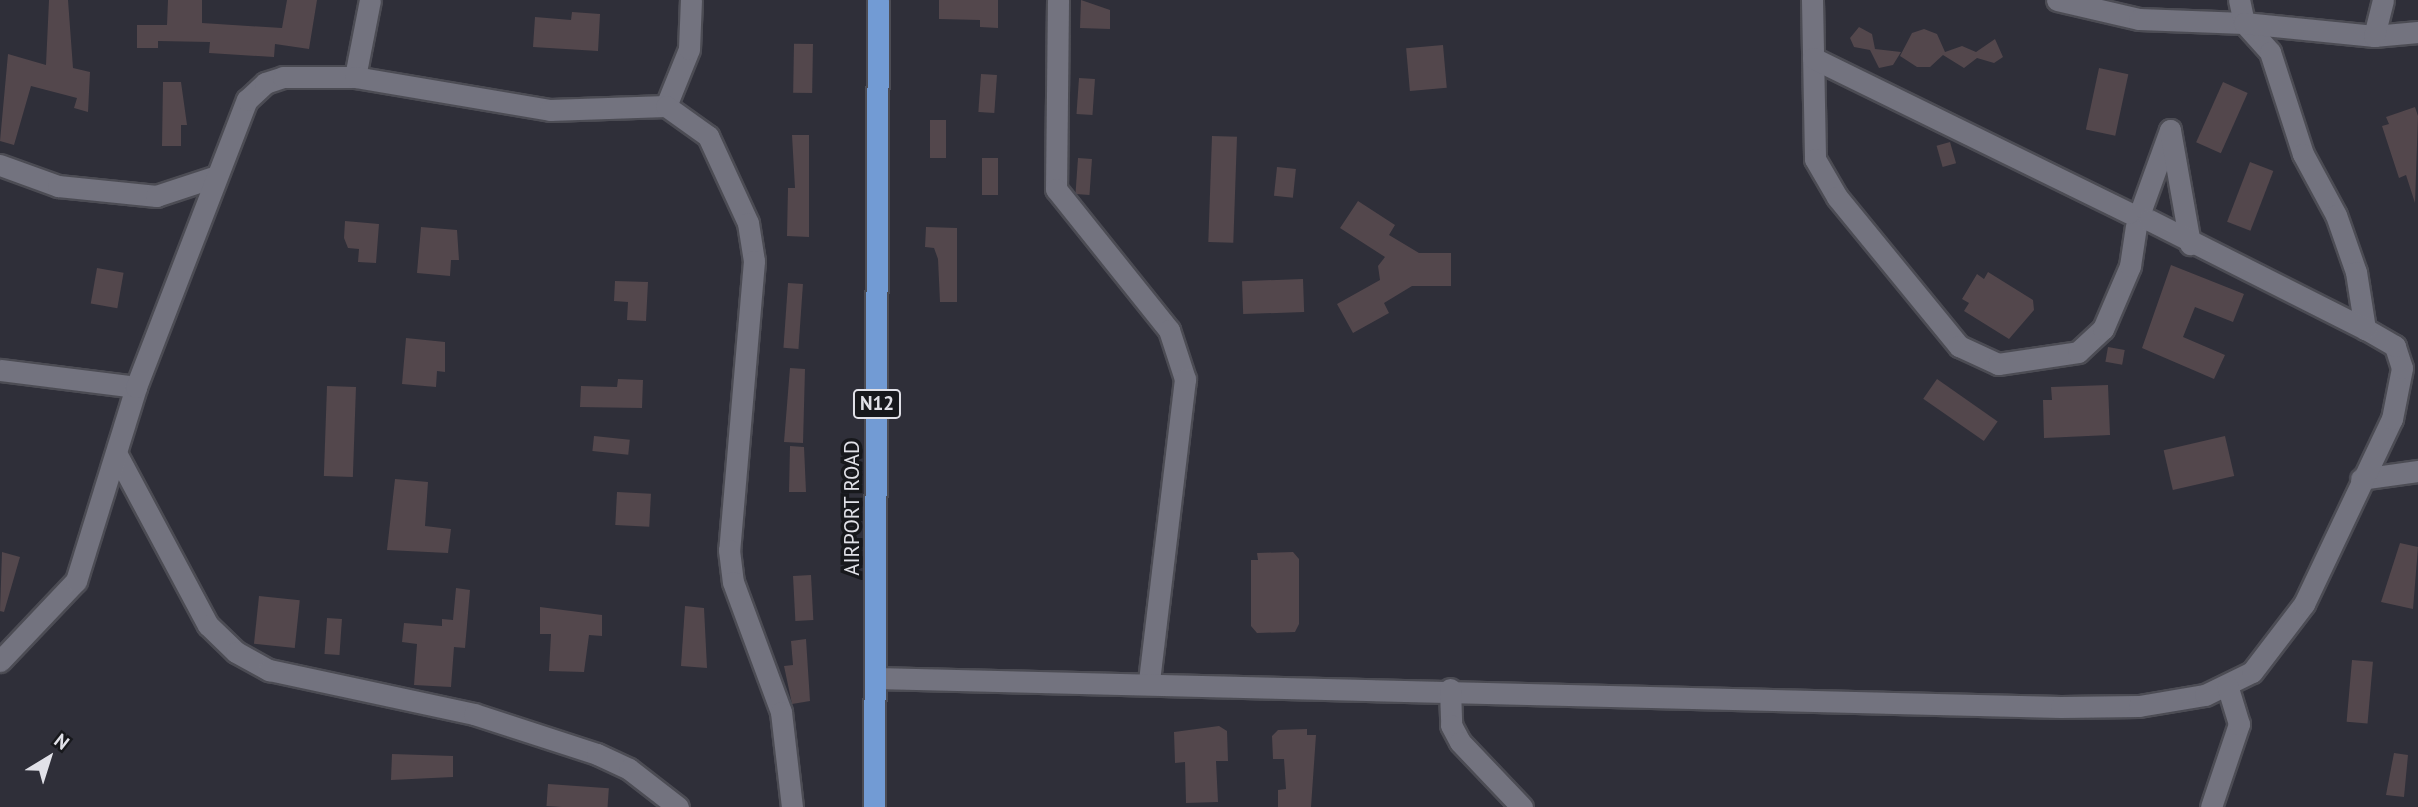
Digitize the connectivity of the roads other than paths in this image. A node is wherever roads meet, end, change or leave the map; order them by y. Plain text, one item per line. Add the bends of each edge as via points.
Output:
1 (370, 0) edge
2 (691, 0) edge
3 (878, 0) edge
4 (1058, 0) edge
5 (1812, 0) edge
6 (2057, 0) edge
7 (2239, 0) edge
8 (2383, 0) edge
9 (2244, 23) junction
10 (2418, 32) edge
11 (2374, 36) junction
12 (1813, 58) junction
13 (355, 77) junction
14 (666, 106) junction
15 (0, 166) edge
16 (217, 176) junction
17 (2139, 216) junction
18 (2190, 244) junction
19 (2365, 328) junction
20 (0, 370) edge
21 (135, 387) junction
22 (116, 453) junction
23 (2418, 471) edge
24 (2361, 479) junction
25 (0, 661) edge
26 (875, 678) junction
27 (1149, 683) junction
28 (2228, 687) junction
29 (1450, 689) junction
30 (678, 807) edge
31 (792, 807) edge
32 (874, 807) edge
33 (1522, 807) edge
34 (2211, 807) edge

1 - 13 street
2 - 14 street via 689,50
3 - 26 highway, AIRPORT ROAD / N12
4 - 27 street via 1056,189 1169,330 1185,379
5 - 12 street
6 - 9 street via 2139,19
7 - 9 street
8 - 11 street
9 - 11 street
9 - 19 street via 2270,52 2303,154 2336,215 2356,272
10 - 11 street
12 - 17 street
12 - 17 street via 1815,159 1824,176 1959,346 1979,359 1998,364 2078,352 2092,340 2130,266
13 - 14 street via 550,110
13 - 16 street via 283,77 265,83 247,100
14 - 31 street via 709,136 748,223 754,261 729,550 733,582 781,712
15 - 16 street via 58,186 156,196
16 - 21 street
17 - 18 street
17 - 18 street via 2171,130
18 - 19 street
19 - 24 street via 2395,346 2402,368 2392,419
20 - 21 street
21 - 22 street
22 - 25 street via 76,581
22 - 30 street via 208,625 236,652 269,670 474,714 597,754 629,769
23 - 24 street
24 - 28 street via 2304,604 2252,672
26 - 27 street
26 - 32 highway, AIRPORT ROAD / N12
27 - 29 street
28 - 29 street via 2139,706 2061,707
28 - 34 street via 2239,724
29 - 33 street via 1451,725 1460,743

